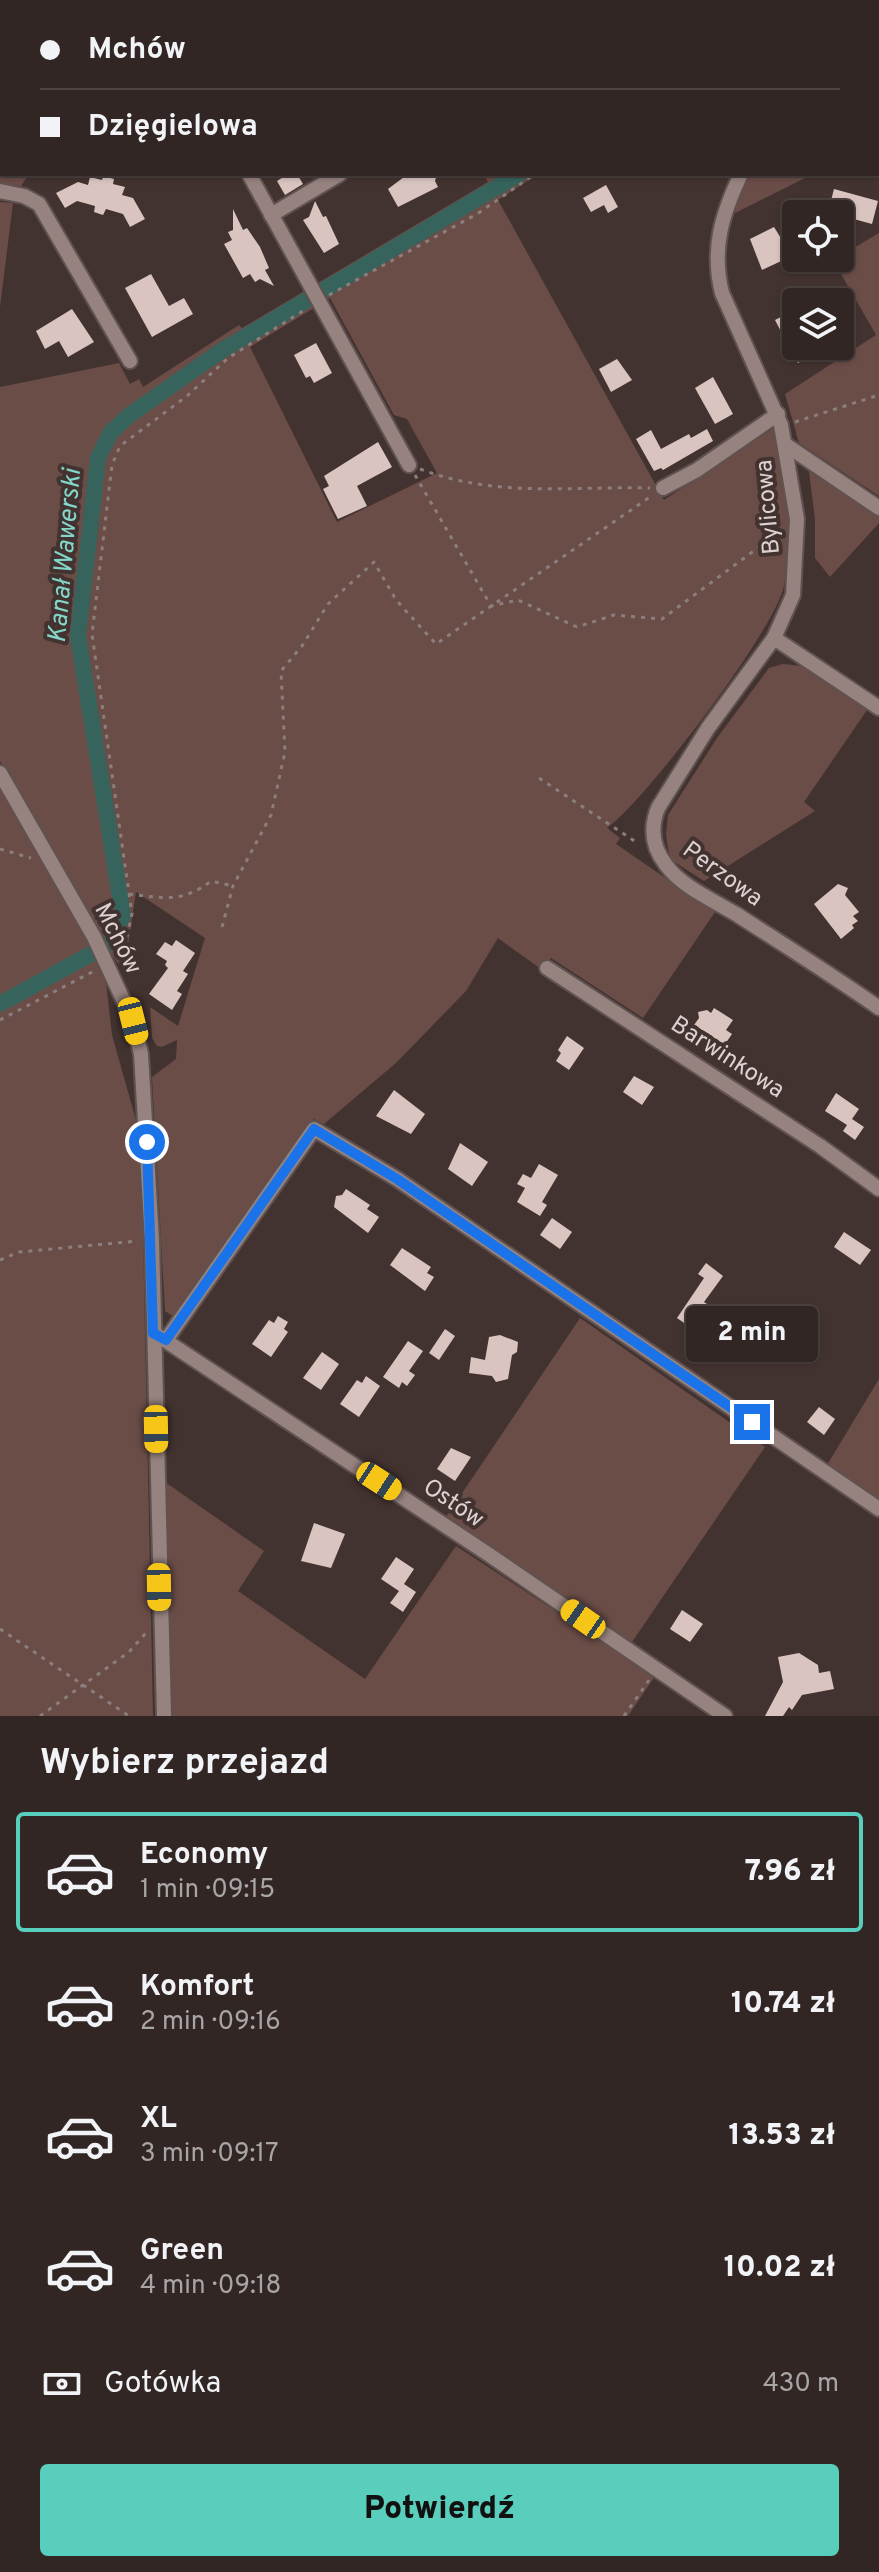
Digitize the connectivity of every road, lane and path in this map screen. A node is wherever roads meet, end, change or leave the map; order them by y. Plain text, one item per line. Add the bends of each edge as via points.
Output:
1 (250, 176) edge
2 (337, 176) edge
3 (532, 176) edge
4 (740, 176) edge
5 (0, 191) edge
6 (271, 215) junction
7 (318, 301) junction
8 (130, 361) dead end
9 (879, 395) edge
10 (780, 419) junction
11 (786, 445) junction
12 (409, 465) junction
13 (663, 488) junction
14 (879, 508) edge
15 (797, 519) junction
16 (491, 606) junction
17 (774, 638) junction
18 (879, 708) edge
19 (0, 773) edge
20 (539, 778) dead end
21 (0, 849) edge
22 (662, 860) junction
23 (50, 863) junction
24 (233, 886) junction
25 (129, 894) junction
26 (222, 927) dead end
27 (107, 965) junction
28 (547, 968) dead end
29 (879, 1008) edge
30 (0, 1020) edge
31 (879, 1189) edge
32 (152, 1240) junction
33 (0, 1260) edge
34 (159, 1337) junction
35 (879, 1509) edge
36 (160, 1619) junction
37 (0, 1629) edge
38 (656, 1669) junction
39 (81, 1685) junction
40 (40, 1716) edge
41 (129, 1716) edge
42 (164, 1716) edge
43 (624, 1716) edge
44 (725, 1716) edge

1 - 6 street
2 - 6 street
3 - 7 path via 477,214
4 - 10 street, Bylicowa via 720,230 716,270
5 - 8 street via 32,199 48,216
6 - 7 street
7 - 12 street
7 - 25 path via 228,358 120,446 112,465 92,634
9 - 10 path
10 - 11 street, Bylicowa
10 - 13 street
11 - 14 street
11 - 15 street, Bylicowa
12 - 13 path via 472,486 510,490
12 - 16 path
13 - 16 path
15 - 16 path via 662,619 614,615 577,627 518,600
15 - 17 street, Bylicowa via 793,595
16 - 24 path via 436,644 396,600 374,562 328,604 281,671 285,752 271,815
17 - 18 street
17 - 22 street, Bylicowa via 658,808 653,835
19 - 23 street, Mchów
20 - 22 path, Perzowa
21 - 23 path
22 - 29 street, Perzowa via 688,885
23 - 27 street, Mchów
24 - 25 path via 211,881 195,893 167,899
24 - 26 path
25 - 27 path via 132,914 126,942
27 - 30 path
27 - 32 street, Mchów via 133,1021 141,1054
28 - 31 street, Barwinkowa
32 - 33 path via 19,1252
32 - 34 street, Mchów
34 - 35 street via 314,1129 397,1179
34 - 36 street, Mchów
34 - 38 street, Ostów
36 - 39 path via 129,1652
36 - 42 street, Mchów
37 - 39 path
38 - 43 path
38 - 44 street, Ostów
39 - 40 path
39 - 41 path

